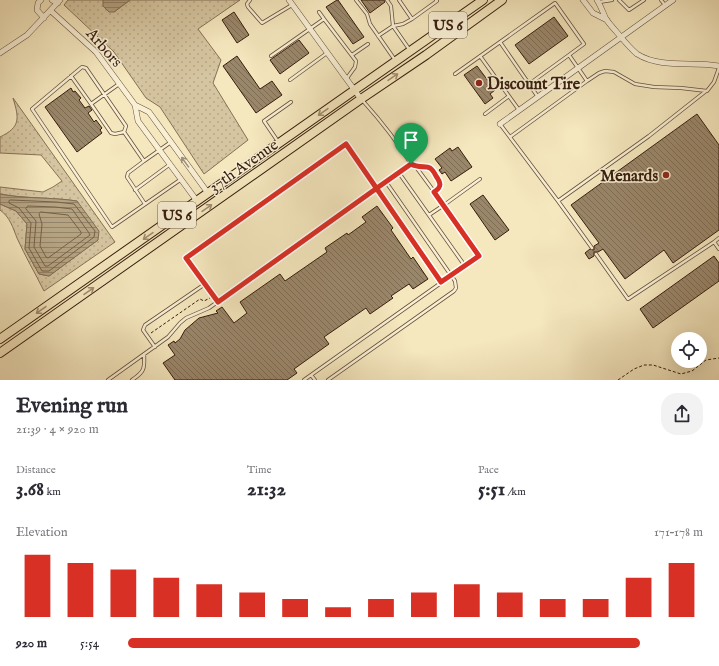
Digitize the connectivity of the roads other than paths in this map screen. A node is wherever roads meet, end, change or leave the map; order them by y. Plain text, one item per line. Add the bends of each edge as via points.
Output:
1 (41, 0) edge
2 (52, 0) edge
3 (250, 0) edge
4 (356, 0) edge
5 (387, 0) edge
6 (399, 0) edge
7 (436, 0) edge
8 (483, 0) edge
9 (502, 0) edge
10 (583, 0) edge
11 (612, 0) edge
12 (619, 0) edge
13 (644, 0) edge
14 (661, 0) edge
15 (673, 0) edge
16 (598, 1) edge
17 (59, 2) edge
18 (290, 2) edge
19 (665, 6) junction
20 (51, 11) junction
21 (319, 12) dead end
22 (44, 18) junction
23 (324, 19) junction
24 (412, 19) junction
25 (607, 20) junction
26 (393, 26) junction
27 (310, 29) junction
28 (378, 36) junction
29 (621, 37) junction
30 (500, 42) junction
31 (368, 44) dead end
32 (411, 51) junction
33 (0, 53) edge
34 (327, 53) junction
35 (352, 55) junction
36 (569, 55) junction
37 (271, 56) dead end
38 (480, 56) junction
39 (396, 62) junction
40 (719, 67) edge
41 (578, 68) junction
42 (455, 74) dead end
43 (70, 76) junction
44 (347, 79) junction
45 (290, 80) dead end
46 (587, 81) junction
47 (119, 84) junction
48 (529, 84) junction
49 (354, 90) junction
50 (707, 91) junction
51 (104, 95) junction
52 (509, 96) junction
53 (538, 97) junction
54 (361, 99) junction
55 (291, 102) dead end
56 (91, 104) junction
57 (135, 105) junction
58 (520, 110) junction
59 (485, 114) dead end
60 (500, 124) joint
61 (124, 132) junction
62 (510, 137) junction
63 (171, 142) junction
64 (279, 143) junction
65 (159, 150) junction
66 (144, 161) junction
67 (170, 164) junction
68 (411, 164) junction
69 (416, 167) junction
70 (399, 173) junction
71 (480, 179) dead end
72 (181, 180) junction
73 (386, 182) junction
74 (377, 188) junction
75 (135, 190) junction
76 (434, 192) junction
77 (208, 193) junction
78 (197, 201) junction
79 (558, 201) junction
80 (145, 204) junction
81 (444, 204) junction
82 (429, 215) junction
83 (719, 238) edge
84 (714, 242) junction
85 (592, 248) dead end
86 (719, 249) edge
87 (596, 254) dead end
88 (465, 266) junction
89 (451, 275) junction
90 (441, 282) junction
91 (205, 284) junction
92 (218, 302) junction
93 (0, 339) edge
94 (155, 347) junction
95 (0, 353) edge
96 (144, 354) junction
97 (311, 375) junction
98 (108, 380) edge
99 (132, 380) edge
100 (304, 380) edge
101 (315, 380) edge
102 (328, 380) edge

1 - 22 street via 37,6
2 - 17 street
3 - 18 lane via 248,6 262,23
4 - 28 lane via 367,14
5 - 26 lane via 391,6
6 - 24 lane
7 - 24 lane via 437,2
8 - 32 main road, 37th Avenue / US 6
54 -> 9 main road, 37th Avenue / US 6
10 - 25 street via 593,13
11 - 16 lane
12 - 13 lane via 629,10
14 - 19 lane
15 - 19 street
16 - 25 street
17 - 20 street
18 - 27 street
19 - 29 street
20 - 22 street
20 - 47 street, Arbors via 96,52
21 - 23 lane
22 - 33 street via 27,35
23 - 27 lane
23 - 35 lane
24 - 26 lane
25 - 29 street
26 - 28 lane
26 - 32 lane
27 - 34 street
27 - 37 lane
28 - 39 lane
29 - 40 street via 636,53 648,60
29 - 41 street
30 - 36 lane via 555,3 584,44
30 - 38 lane
30 - 48 lane
31 - 35 lane
32 - 39 main road, 37th Avenue / US 6
34 - 44 street
34 - 45 lane
35 - 44 lane via 356,61 355,67
36 - 41 lane
36 - 48 lane
38 - 42 lane
38 - 52 lane
39 - 49 main road, 37th Avenue / US 6
40 - 50 lane via 714,82
41 - 46 lane
41 - 53 street
43 - 51 lane via 82,67 86,68
43 - 56 lane
43 - 80 lane via 32,109 112,227
44 - 49 street
46 - 50 lane via 605,71 614,72 635,84
46 - 62 lane
47 - 51 lane
47 - 57 street, Arbors
48 - 53 lane
49 - 54 street
49 -> 64 main road, 37th Avenue / US 6
50 - 79 lane
51 - 56 lane
51 - 61 lane via 126,126
52 - 58 lane
52 - 59 lane
53 - 58 street
54 - 68 lane via 384,124
95 -> 54 main road, 37th Avenue / US 6
55 - 64 lane via 264,121
56 - 61 lane via 111,133
57 - 63 street, Arbors via 149,112
57 - 65 street, Arbors via 138,121
58 - 60 street
60 - 62 lane
61 - 66 lane
62 - 79 lane
63 - 65 lane
77 -> 63 street, Arbors
64 - 77 main road, 37th Avenue / US 6
65 - 66 lane
65 - 67 street, Arbors
66 - 75 lane via 128,173 127,177
67 - 72 street, Arbors
67 - 75 lane
68 - 69 lane
68 - 70 lane
69 - 76 lane
69 - 76 lane via 428,167 441,182 439,189
70 - 73 lane
70 - 82 lane
71 - 81 lane
72 - 78 street, Arbors
72 - 80 lane
73 - 74 lane
73 - 89 lane
74 - 90 lane
74 - 91 lane via 346,144 186,258
74 - 92 lane
75 - 80 lane
76 - 81 lane
77 - 78 main road, 37th Avenue / US 6
78 -> 93 main road, 37th Avenue / US 6
79 - 85 lane
81 - 82 lane
81 - 88 lane via 479,256
82 - 88 lane
83 - 84 lane
84 - 86 lane
84 - 87 lane via 628,299
88 - 89 lane
89 - 90 lane
89 - 102 lane via 456,284 454,291
90 - 97 lane
91 - 92 lane
91 - 94 lane via 145,325 143,330
92 - 94 lane via 186,318 170,336
94 - 96 lane
96 - 98 lane
96 - 99 lane via 143,371
97 - 100 lane
97 - 101 lane

